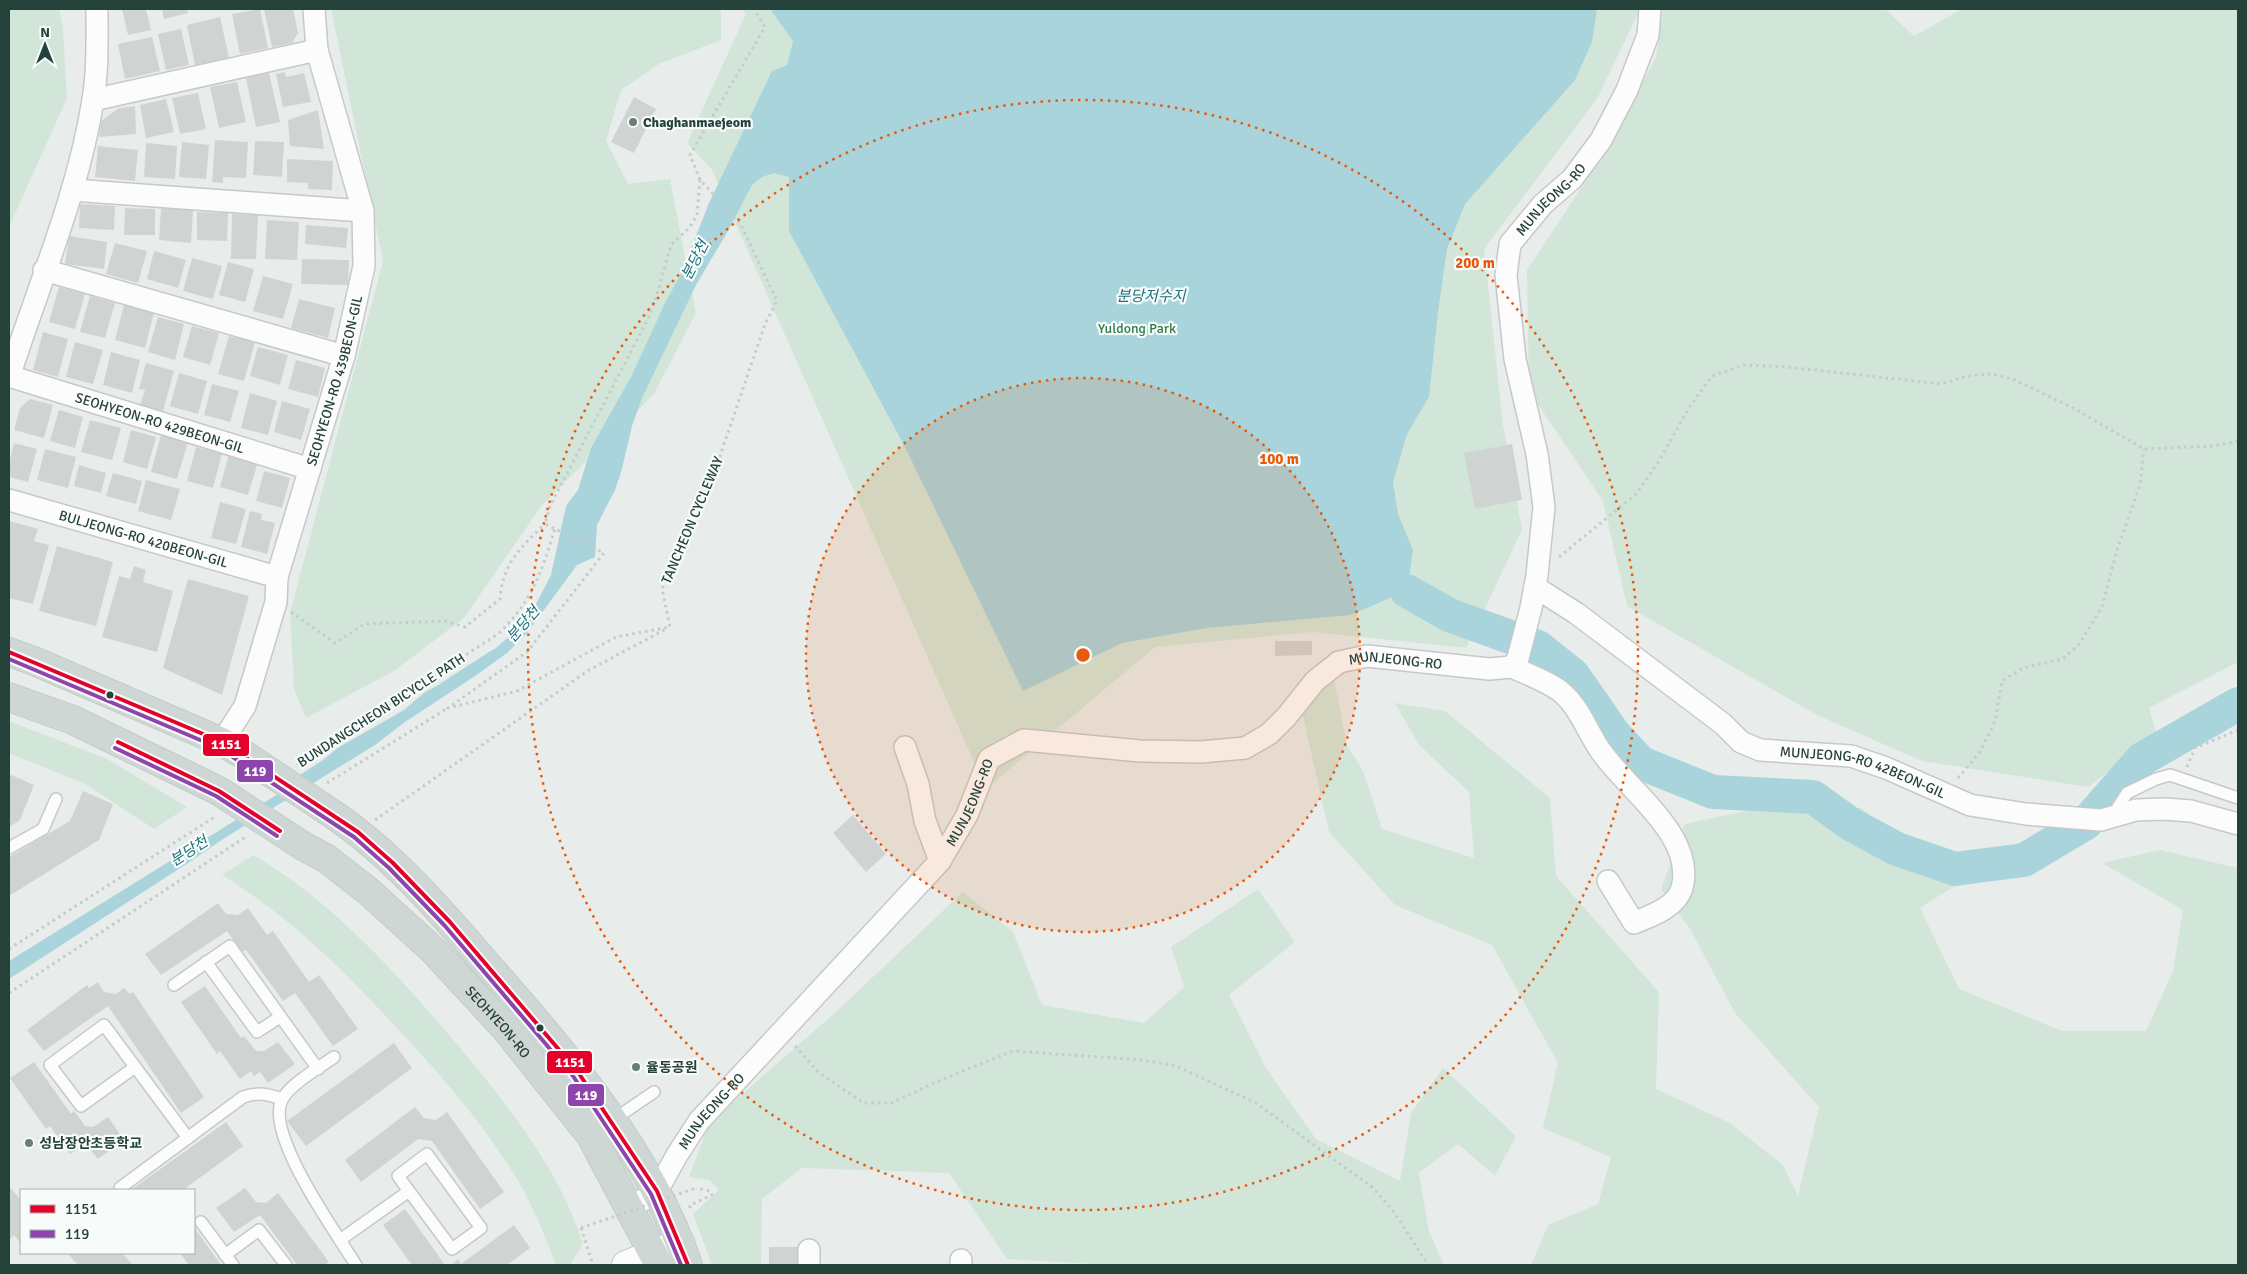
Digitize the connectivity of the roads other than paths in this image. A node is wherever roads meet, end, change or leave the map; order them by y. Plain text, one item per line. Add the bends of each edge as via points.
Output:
1 (97, 9) edge
2 (314, 9) edge
3 (1650, 9) edge
4 (317, 50) junction
5 (93, 100) junction
6 (72, 190) junction
7 (363, 211) junction
8 (44, 270) junction
9 (344, 356) junction
10 (9, 377) edge
11 (310, 469) junction
12 (9, 500) edge
13 (277, 577) junction
14 (1536, 581) junction
15 (9, 652) edge
16 (1515, 662) junction
17 (9, 696) edge
18 (222, 742) junction
19 (905, 747) dead end
20 (2238, 798) edge
21 (56, 799) dead end
22 (2106, 818) junction
23 (2238, 824) edge
24 (9, 848) edge
25 (940, 861) junction
26 (1608, 881) dead end
27 (206, 962) junction
28 (174, 985) dead end
29 (280, 1017) junction
30 (334, 1057) dead end
31 (136, 1068) junction
32 (318, 1069) junction
33 (654, 1092) dead end
34 (282, 1100) junction
35 (611, 1121) junction
36 (188, 1138) junction
37 (120, 1188) dead end
38 (409, 1191) junction
39 (657, 1191) junction
40 (630, 1208) junction
41 (201, 1222) dead end
42 (340, 1240) junction
43 (684, 1254) edge
44 (225, 1255) junction
45 (656, 1259) edge
46 (233, 1265) edge
47 (286, 1265) edge
48 (356, 1265) edge
49 (626, 1265) edge

1 - 5 street, SEOHYEON-RO 429BEON-GIL
2 - 4 street, SEOHYEON-RO 439BEON-GIL
3 - 14 street, MUNJEONG-RO via 1648,35 1627,90 1600,140 1572,179 1542,204 1510,244 1506,275 1516,359 1537,454 1544,507
4 - 5 street
4 - 7 street, SEOHYEON-RO 439BEON-GIL
5 - 6 street, SEOHYEON-RO 429BEON-GIL
6 - 7 street
6 - 8 street, SEOHYEON-RO 429BEON-GIL
7 - 9 street, SEOHYEON-RO 439BEON-GIL via 364,266
8 - 9 street
8 - 10 street, SEOHYEON-RO 429BEON-GIL
9 - 11 street, SEOHYEON-RO 439BEON-GIL
10 - 11 street, SEOHYEON-RO 429BEON-GIL
11 - 13 street, SEOHYEON-RO 439BEON-GIL
12 - 13 street, BULJEONG-RO 420BEON-GIL
13 - 18 street, SEOHYEON-RO 439BEON-GIL via 276,602 245,706
14 - 16 street, MUNJEONG-RO via 1532,608
14 - 22 street, MUNJEONG-RO 42BEON-GIL via 1723,724 1741,742 1760,750 1851,756 1970,805 2074,819
15 - 18 main road
16 - 25 street, MUNJEONG-RO via 1489,669 1367,656 1339,662 1315,681 1288,716 1245,748 1201,752 1140,751 1024,740 989,759 966,815
16 - 26 street via 1559,691 1575,708 1600,751 1671,832 1684,865 1681,890 1667,907 1634,923
17 - 40 main road, SEOHYEON-RO, bridge via 73,720 218,803 327,859 368,891 420,937 505,1028 591,1136
18 - 35 main road, bridge via 334,815 393,863 520,1002 578,1072
19 - 25 street via 918,784 925,821
20 - 22 lane via 2170,775 2127,793
21 - 24 lane via 43,829
22 - 23 street, MUNJEONG-RO 42BEON-GIL via 2136,810 2166,809 2191,811
25 - 39 street, MUNJEONG-RO via 699,1121
27 - 28 lane
27 - 29 lane via 257,1032
27 - 29 lane via 230,946
29 - 32 lane
30 - 32 lane
31 - 31 lane via 104,1025 50,1065 81,1106
31 - 36 lane
32 - 34 lane
33 - 35 lane
34 - 36 lane via 253,1093 243,1097
34 - 42 lane via 279,1115 286,1147
35 - 39 main road
36 - 37 lane
38 - 38 lane via 452,1249 481,1228 427,1154 398,1176
38 - 42 lane
39 - 40 street, MUNJEONG-RO
39 - 43 main road
40 - 45 main road, SEOHYEON-RO
41 - 44 lane
42 - 48 lane
43 - 45 street
44 - 46 lane
44 - 47 lane via 259,1230
45 - 49 street

